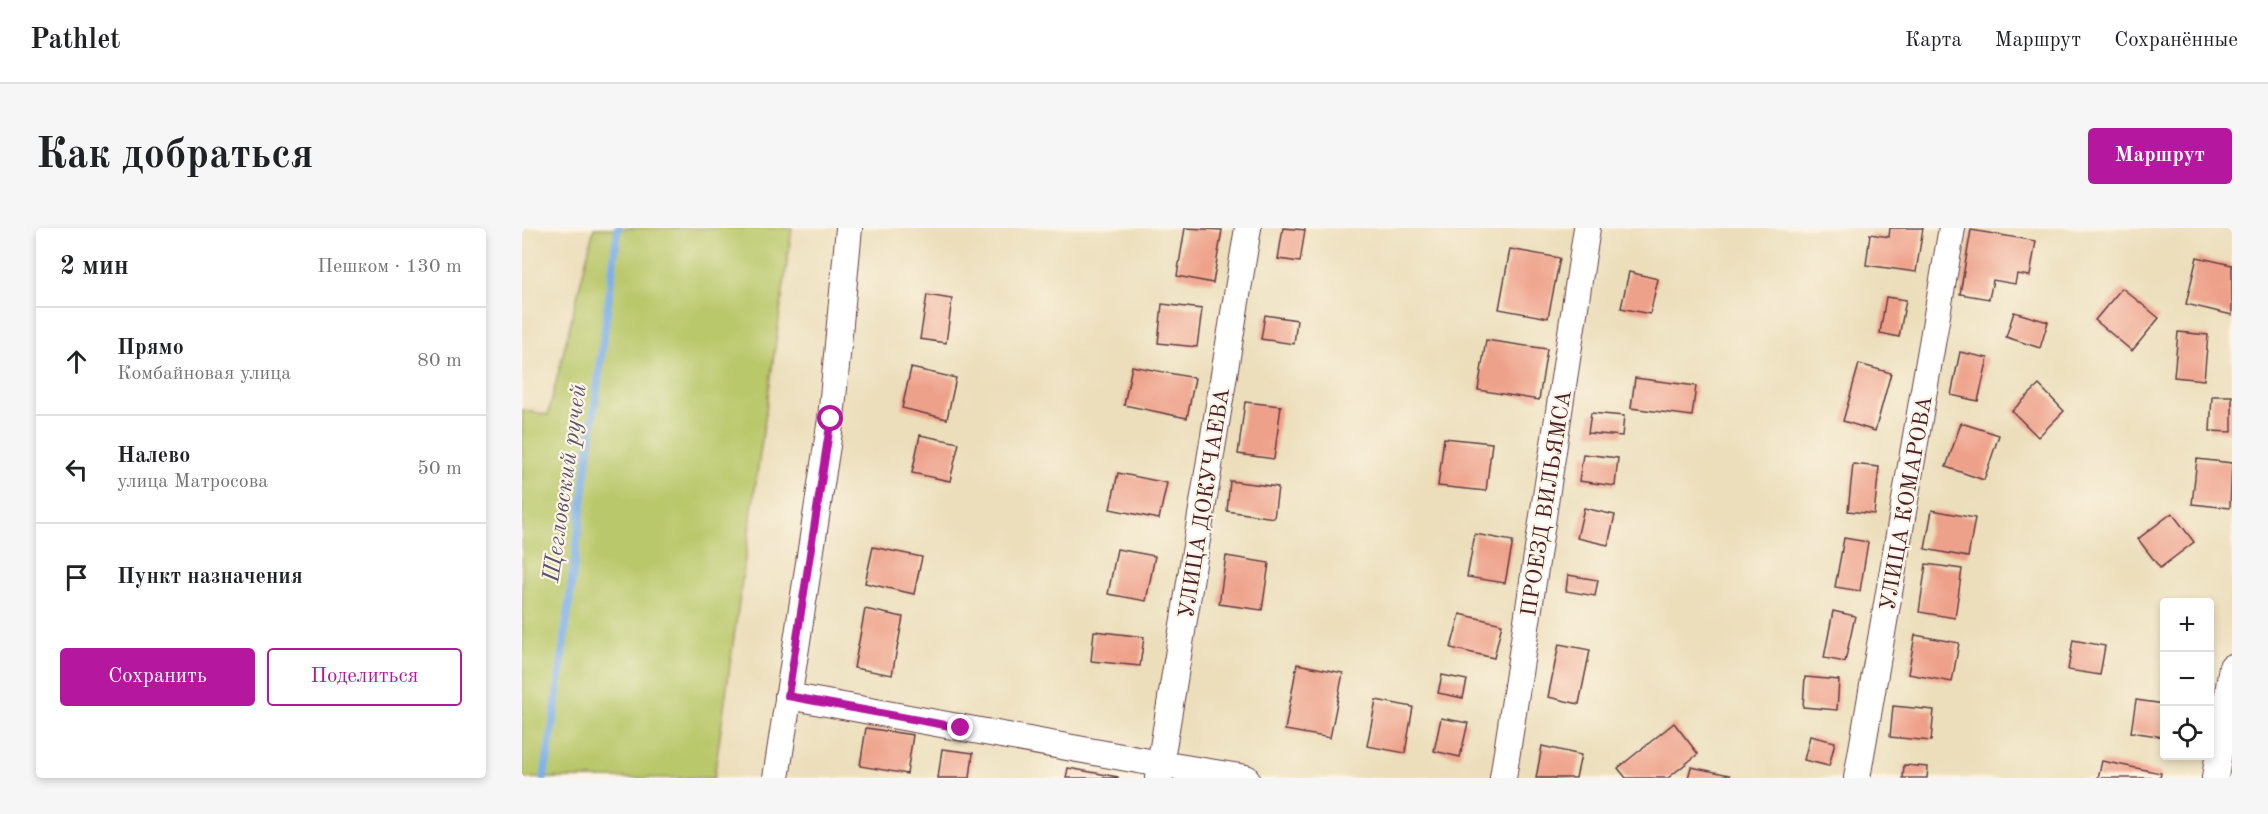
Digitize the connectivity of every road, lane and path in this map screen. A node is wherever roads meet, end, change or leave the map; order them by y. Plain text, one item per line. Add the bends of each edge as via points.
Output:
1 (849, 228) edge
2 (1248, 228) edge
3 (1587, 228) edge
4 (1952, 228) edge
5 (2232, 667) edge
6 (788, 696) junction
7 (1159, 771) edge
8 (776, 778) edge
9 (1246, 778) edge
10 (1503, 778) edge
11 (1857, 778) edge
12 (2215, 778) edge

1 - 6 street via 831,419
2 - 7 street, УЛИЦА ДОКУЧАЕВА
3 - 10 street, ПРОЕЗД ВИЛЬЯМСА
4 - 11 street, УЛИЦА КОМАРОВА
5 - 12 street
6 - 7 street
6 - 8 street
7 - 9 street

